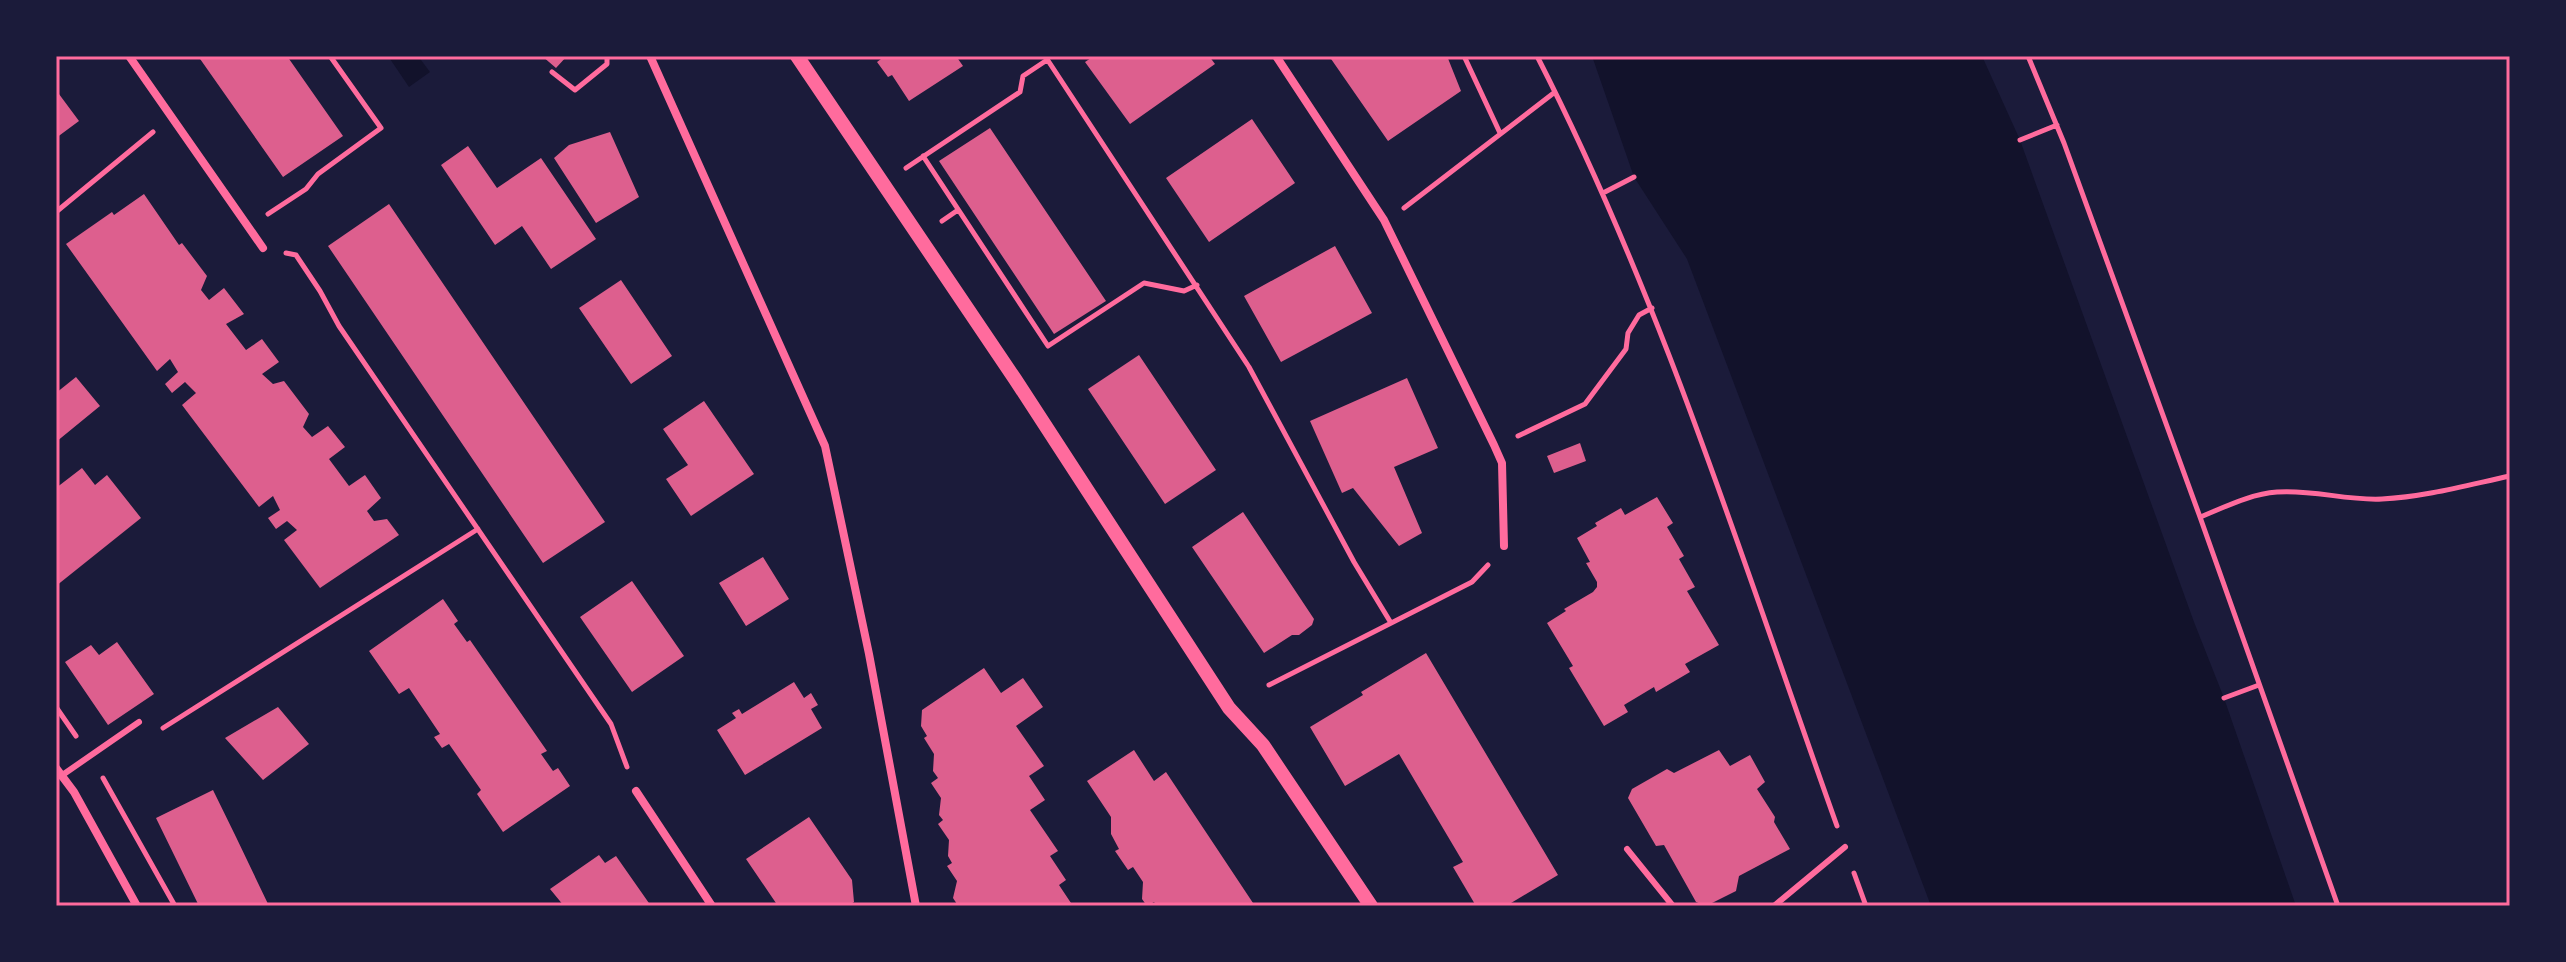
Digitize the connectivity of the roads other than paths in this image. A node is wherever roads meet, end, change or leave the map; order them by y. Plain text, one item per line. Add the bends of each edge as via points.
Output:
1 (129, 56) edge
2 (650, 56) edge
3 (797, 56) edge
4 (1276, 56) edge
5 (263, 248) dead end
6 (1504, 546) road end
7 (139, 722) dead end
8 (59, 772) edge
9 (636, 791) road end
10 (1845, 847) road end
11 (1627, 849) dead end
12 (137, 906) edge
13 (712, 906) edge
14 (916, 906) edge
15 (1371, 906) edge
16 (1673, 906) edge
17 (1774, 906) edge

1 - 5 street
2 - 14 street via 825,446
3 - 15 street via 1229,708 1263,745
4 - 6 street via 1384,220 1494,445 1502,463
7 - 8 lane
8 - 12 street
9 - 13 street
10 - 17 lane
11 - 16 lane

